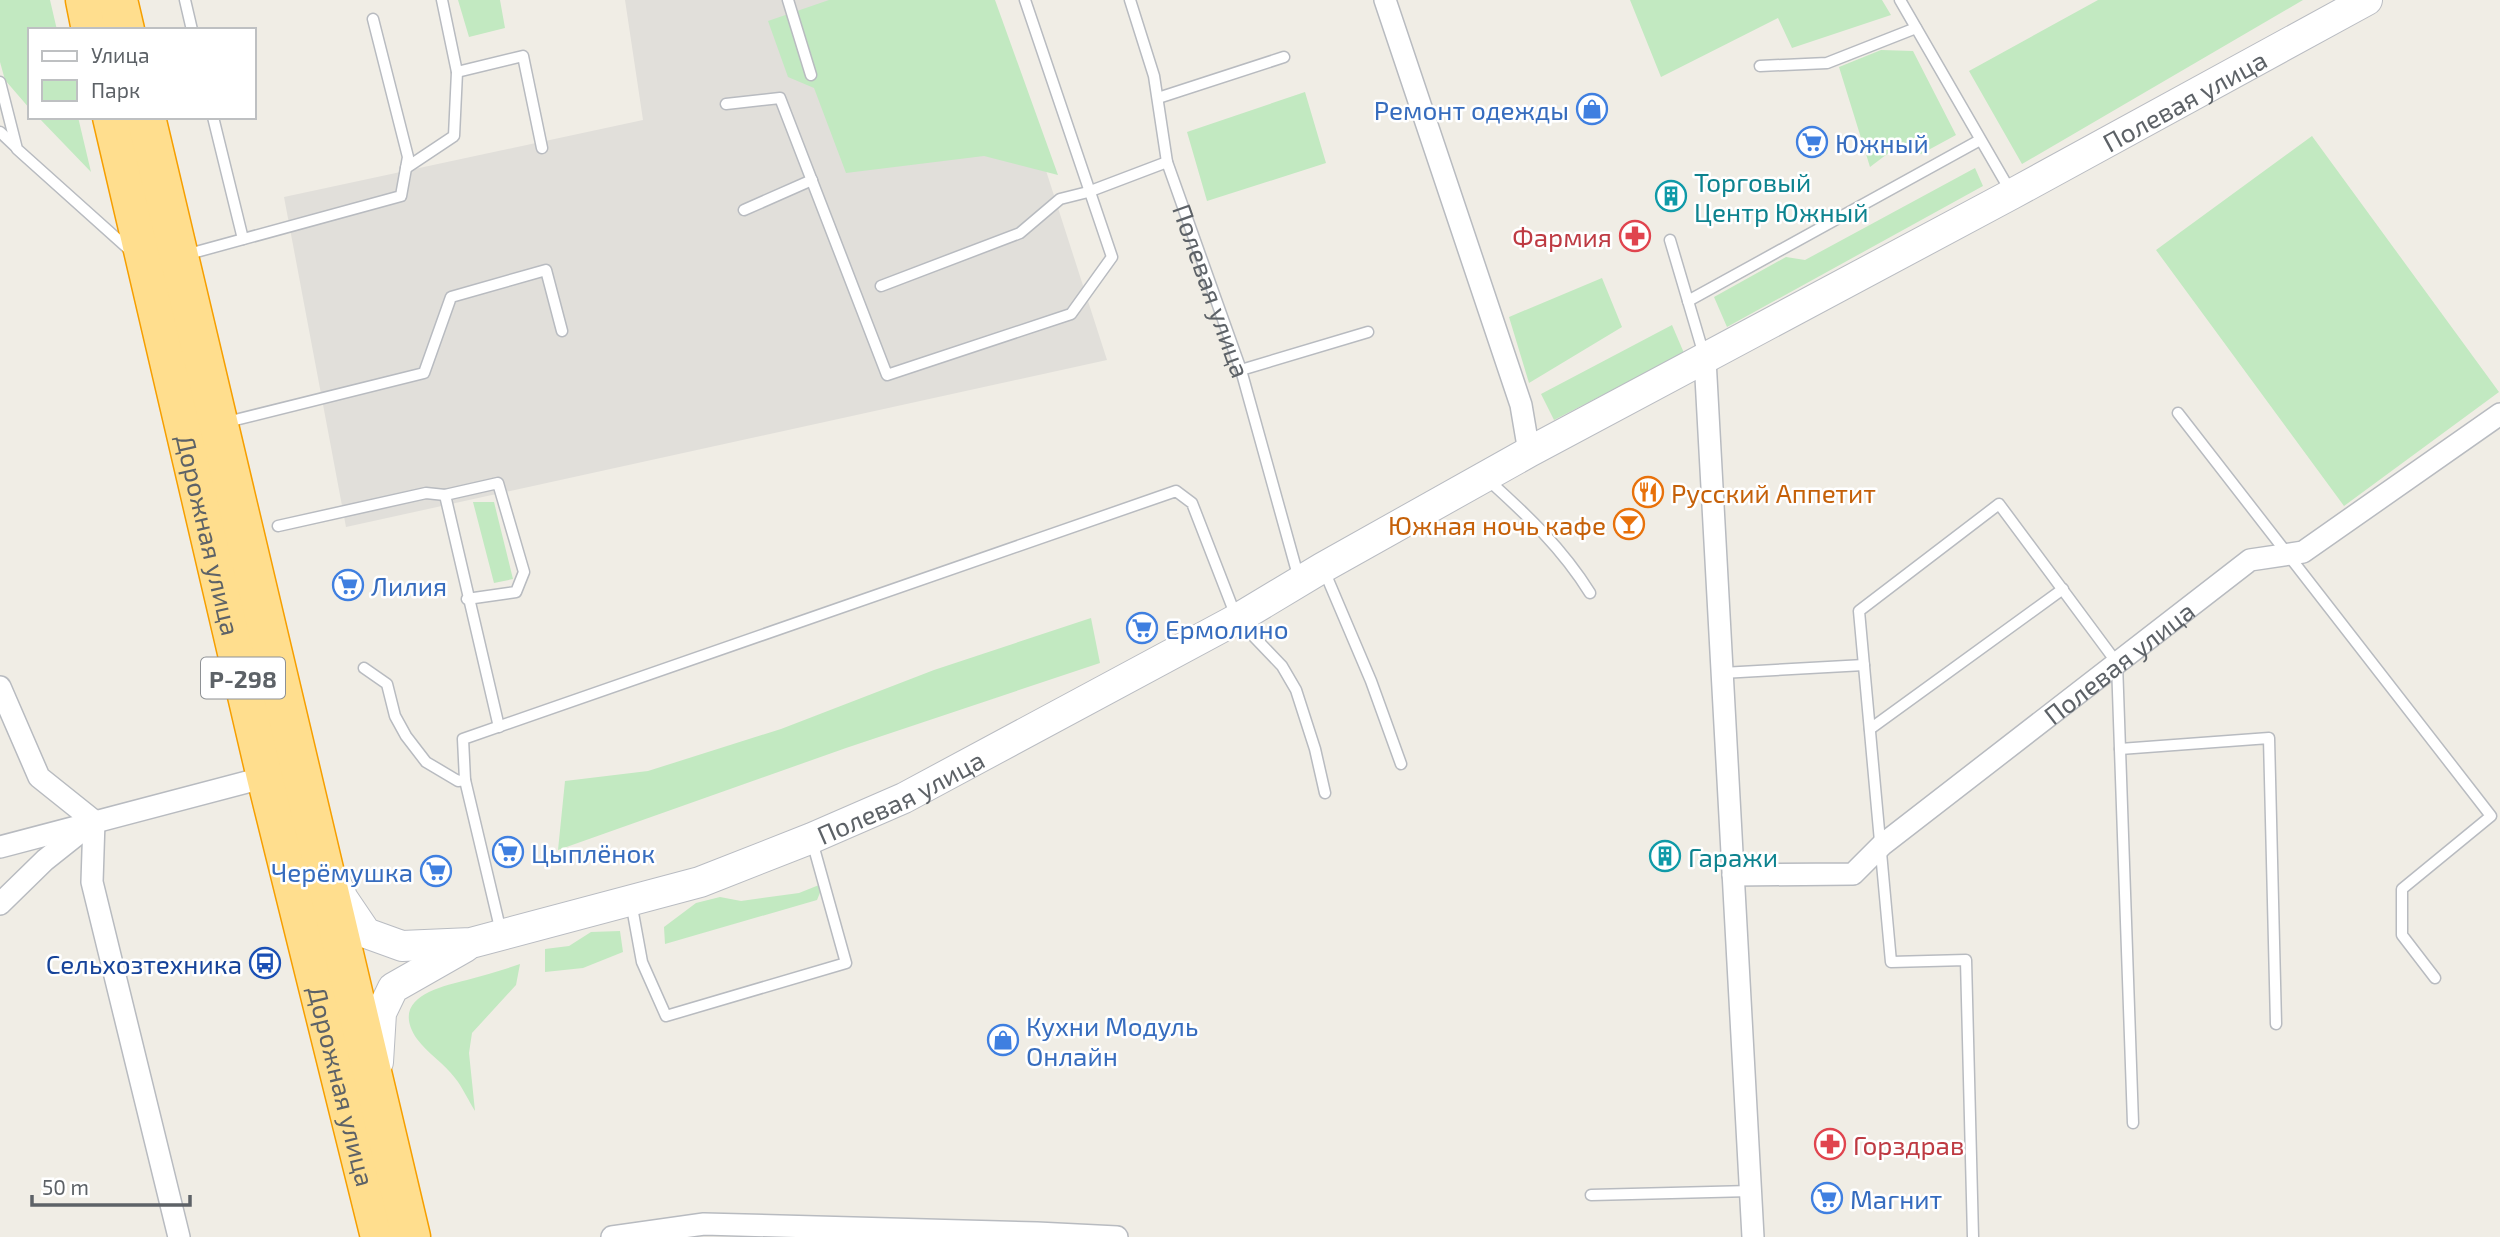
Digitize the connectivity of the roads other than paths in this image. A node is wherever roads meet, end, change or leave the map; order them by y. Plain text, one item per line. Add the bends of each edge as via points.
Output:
1 (85, 0) edge
2 (118, 0) edge
3 (185, 0) edge
4 (442, 0) edge
5 (788, 0) edge
6 (1025, 0) edge
7 (1130, 0) edge
8 (1386, 0) edge
9 (1900, 0) edge
10 (2367, 0) edge
11 (373, 19) dead end
12 (92, 28) edge
13 (125, 28) edge
14 (192, 28) edge
15 (1916, 28) junction
16 (1284, 57) dead end
17 (1760, 65) dead end
18 (457, 72) junction
19 (811, 75) dead end
20 (0, 82) edge
21 (1158, 98) junction
22 (726, 104) dead end
23 (112, 119) edge
24 (146, 119) edge
25 (213, 119) edge
26 (0, 132) edge
27 (1980, 140) junction
28 (542, 148) dead end
29 (17, 149) junction
30 (1167, 162) junction
31 (406, 168) junction
32 (812, 180) junction
33 (1088, 192) junction
34 (2012, 194) junction
35 (744, 210) dead end
36 (243, 239) junction
37 (1670, 240) dead end
38 (162, 260) junction
39 (881, 286) dead end
40 (1688, 301) junction
41 (562, 331) dead end
42 (1368, 332) dead end
43 (1705, 359) junction
44 (1241, 370) junction
45 (2178, 413) dead end
46 (2500, 414) edge
47 (217, 424) junction
48 (1529, 452) junction
49 (1485, 477) junction
50 (445, 495) junction
51 (278, 526) dead end
52 (2286, 554) junction
53 (1311, 575) junction
54 (2063, 589) junction
55 (1590, 593) dead end
56 (467, 599) junction
57 (1237, 619) junction
58 (2118, 663) junction
59 (1864, 665) junction
60 (364, 668) dead end
61 (1722, 673) junction
62 (0, 687) edge
63 (499, 727) junction
64 (1870, 729) junction
65 (2120, 749) junction
66 (1401, 764) dead end
67 (266, 777) junction
68 (466, 780) junction
69 (1325, 793) dead end
70 (94, 821) junction
71 (812, 838) junction
72 (317, 839) junction
73 (1882, 845) junction
74 (0, 847) edge
75 (1733, 875) junction
76 (631, 902) junction
77 (0, 904) edge
78 (502, 937) junction
79 (471, 943) junction
80 (2435, 978) dead end
81 (2276, 1024) dead end
82 (377, 1087) junction
83 (2133, 1123) dead end
84 (1751, 1191) junction
85 (1591, 1195) dead end
86 (179, 1237) edge
87 (380, 1237) edge
88 (411, 1237) edge
89 (612, 1237) edge
90 (1117, 1237) edge
91 (1753, 1237) edge
92 (1973, 1237) edge

1 - 12 highway
2 - 13 highway
3 - 14 lane
4 - 18 lane
5 - 19 lane
6 - 33 lane
7 - 21 lane, Полевая улица
8 - 48 street via 1521,405
9 - 15 lane
10 - 34 main road, Полевая улица
11 - 31 lane via 408,158
15 - 17 lane via 1827,63
15 - 27 lane
16 - 21 lane
18 - 28 lane via 523,56
18 - 31 lane via 454,136
20 - 29 lane
21 - 30 lane, Полевая улица
22 - 32 lane via 780,99
23 - 38 highway, Дорожная улица / Р-298
24 - 38 highway, Дорожная улица / Р-298
25 - 36 lane
26 - 29 lane
27 - 34 lane
27 - 40 lane
29 - 38 lane
30 - 33 lane
30 - 44 lane, Полевая улица
31 - 36 lane via 401,196
32 - 33 lane via 887,375 1071,314 1112,257
32 - 35 lane
33 - 39 lane via 1060,199 1020,233
34 - 43 main road, Полевая улица
36 - 38 lane
37 - 40 lane
38 - 47 highway, Дорожная улица / Р-298
38 - 67 highway, Дорожная улица / Р-298
40 - 43 lane
41 - 47 lane via 546,270 451,297 424,373
42 - 44 lane
43 - 48 main road, Полевая улица
43 - 61 street
44 - 53 lane, Полевая улица
45 - 52 lane
46 - 52 street, Полевая улица via 2303,552
47 - 72 highway, Дорожная улица / Р-298
48 - 49 main road, Полевая улица
49 - 53 main road, Полевая улица
49 - 55 lane via 1572,564
50 - 51 lane via 426,493
50 - 56 lane
50 - 56 lane via 498,483 524,572 516,592
52 - 58 street, Полевая улица via 2250,560
52 - 80 lane via 2491,816 2402,889 2402,935
53 - 57 main road, Полевая улица
53 - 66 lane via 1371,681
54 - 58 lane
54 - 59 lane via 1999,503 1859,611
54 - 64 lane
56 - 63 lane
57 - 63 lane via 1192,503 1175,491
57 - 69 lane via 1282,666 1296,690
57 - 71 main road, Полевая улица via 904,798
58 - 65 lane
58 - 73 street, Полевая улица
59 - 61 lane
59 - 64 lane
60 - 68 lane via 387,684 395,716 426,762
61 - 75 street
62 - 70 street via 39,777
63 - 68 lane via 463,739
64 - 73 lane
65 - 81 lane via 2269,738
65 - 83 lane
67 - 70 street
67 - 87 highway, Дорожная улица / Р-298
68 - 78 lane
70 - 74 street
70 - 77 street
70 - 86 street via 92,882
71 - 76 main road, Полевая улица via 701,882
71 - 76 lane via 846,963 666,1016 642,962
72 - 79 main road via 343,900 366,933 402,946
72 - 82 highway, Дорожная улица / Р-298
73 - 75 street, Полевая улица via 1853,874
73 - 92 lane via 1891,962 1966,960
75 - 84 street
76 - 78 main road, Полевая улица
78 - 79 main road, Полевая улица
79 - 82 main road via 393,988 382,1013
82 - 88 highway, Дорожная улица / Р-298
84 - 85 lane
84 - 91 street
89 - 90 street via 704,1224

